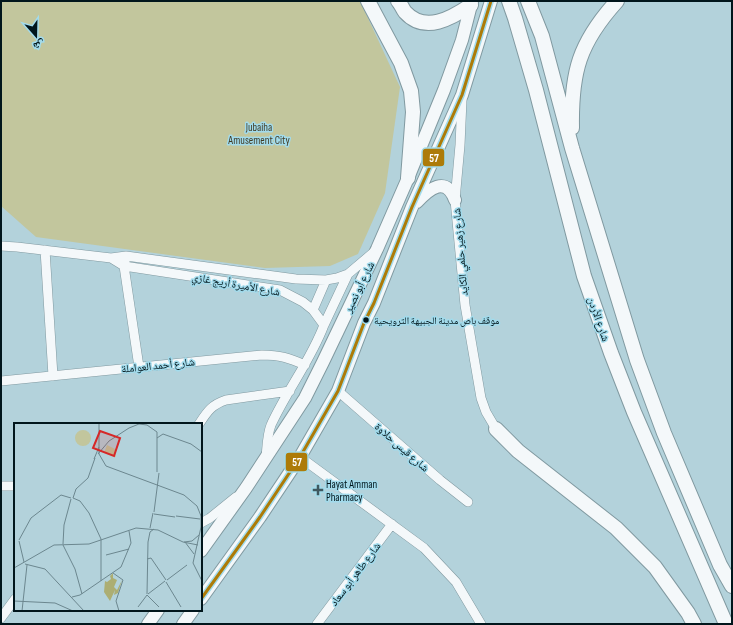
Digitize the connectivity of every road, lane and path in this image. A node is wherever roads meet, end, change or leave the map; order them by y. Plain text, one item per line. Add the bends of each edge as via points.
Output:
1 (368, 1) edge
2 (398, 1) edge
3 (491, 1) edge
4 (509, 1) edge
5 (528, 1) edge
6 (617, 1) edge
7 (471, 3) edge
8 (462, 95) junction
9 (572, 148) junction
10 (408, 178) junction
11 (455, 200) junction
12 (412, 207) junction
13 (1, 246) edge
14 (377, 249) junction
15 (45, 250) junction
16 (126, 256) junction
17 (111, 258) junction
18 (124, 266) junction
19 (348, 274) junction
20 (326, 280) junction
21 (313, 310) junction
22 (324, 324) junction
23 (305, 365) junction
24 (139, 367) junction
25 (1, 374) edge
26 (53, 376) junction
27 (5, 381) edge
28 (290, 391) junction
29 (338, 391) junction
30 (199, 423) edge
31 (496, 429) joint
32 (300, 457) junction
33 (266, 458) junction
34 (1, 486) edge
35 (14, 486) edge
36 (246, 488) junction
37 (468, 502) dead end
38 (202, 522) edge
39 (392, 524) junction
40 (202, 550) edge
41 (732, 586) edge
42 (202, 598) edge
43 (14, 600) edge
44 (157, 611) edge
45 (192, 611) edge
46 (1, 618) edge
47 (322, 622) edge
48 (148, 624) edge
49 (183, 624) edge
50 (481, 624) edge
51 (694, 624) edge
52 (726, 624) edge

1 - 10 highway via 401,63 411,91 413,112
2 - 7 highway via 409,15 419,21 434,23 451,18
3 - 8 main road, شارع أبو نصير
4 - 52 highway, شارع الأردن via 534,83 586,283 634,412
5 - 9 highway, شارع الأردن via 542,36
6 - 9 highway via 589,37 575,74
7 - 10 main road, شارع أبو نصير via 462,40
8 - 11 street, شارع زهير حلمي الكايد
8 - 12 main road, شارع أبو نصير
9 - 41 highway, شارع الأردن via 637,360 667,440 720,565
10 - 14 main road, شارع أبو نصير
11 - 12 main road via 452,192 439,186 428,191
11 - 31 street, شارع زهير حلمي الكايد via 465,305 481,398
12 - 29 main road, شارع أبو نصير
13 - 15 street, شارع الأميرة أريج غازي
14 - 19 street, شارع الأميرة أريج غازي
14 - 33 main road, شارع أبو نصير via 305,398
15 - 17 street, شارع الأميرة أريج غازي
15 - 26 street
16 - 17 street, شارع الأميرة أريج غازي
16 - 18 street
16 - 20 street, شارع الأميرة أريج غازي via 296,279
17 - 18 street, شارع الأميرة أريج غازي
18 - 21 street, شارع الأميرة أريج غازي via 280,290
18 - 24 street
19 - 20 street, شارع الأميرة أريج غازي
19 - 22 street
20 - 21 street
21 - 22 street, شارع الأميرة أريج غازي
22 - 23 street
23 - 24 street, شارع أحمد العواملة via 287,357 262,355
23 - 28 street
24 - 26 street, شارع أحمد العواملة
25 - 27 street, شارع أحمد العواملة
26 - 27 street, شارع أحمد العواملة
28 - 30 street via 226,400 210,408
28 - 33 street via 271,426
29 - 32 main road, شارع أبو نصير
29 - 37 street, شارع قيس حلاوة
31 - 51 highway via 518,451 616,528 656,567
32 - 39 street
32 - 42 main road, شارع أبو نصير
33 - 36 main road, شارع أبو نصير
34 - 35 street
36 - 38 street
36 - 40 main road, شارع أبو نصير
39 - 47 street, شارع طاهر أبو سعاد
39 - 50 street via 424,548 456,582
43 - 46 street
44 - 48 main road
45 - 49 main road

